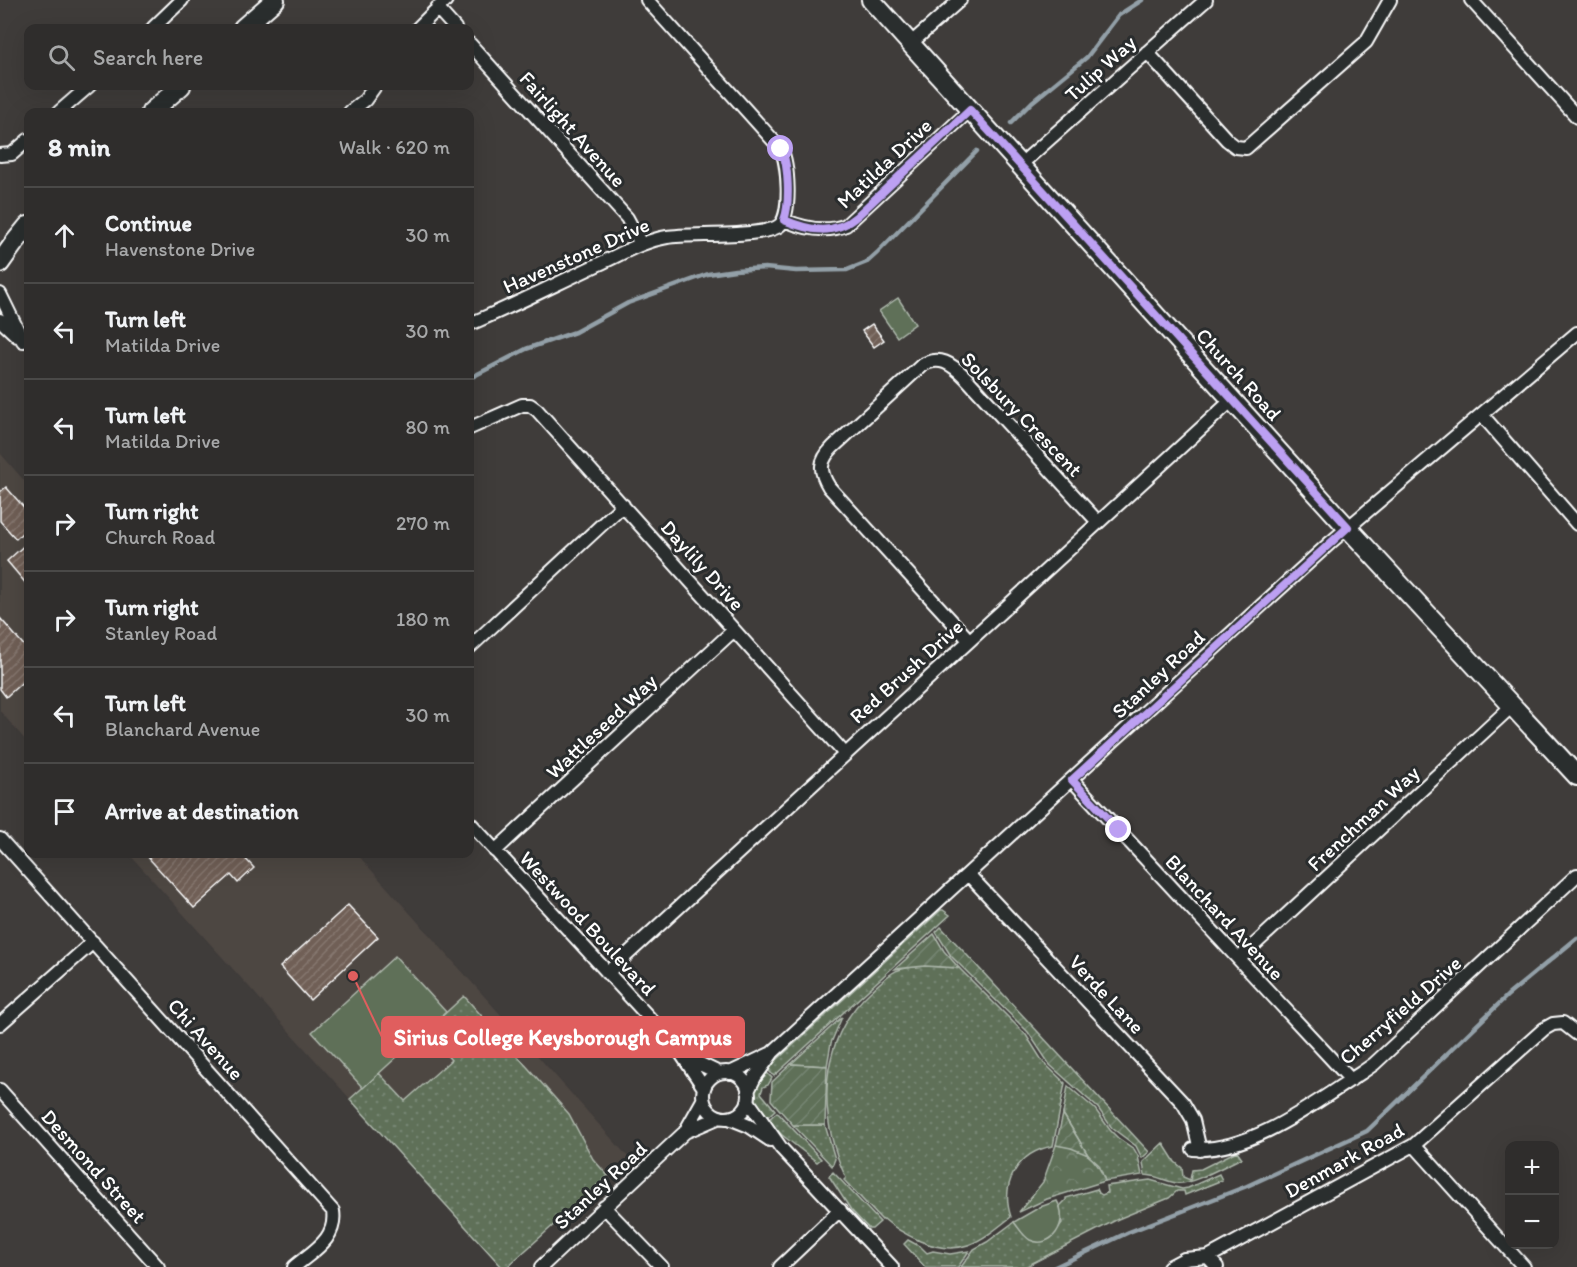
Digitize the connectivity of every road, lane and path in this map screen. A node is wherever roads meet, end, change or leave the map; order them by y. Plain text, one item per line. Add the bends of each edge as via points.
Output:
1 (182, 0) edge
2 (275, 0) edge
3 (647, 0) edge
4 (871, 0) edge
5 (960, 0) edge
6 (1206, 0) edge
7 (1390, 0) edge
8 (1471, 0) edge
9 (442, 4) edge
10 (157, 24) edge
11 (248, 24) edge
12 (422, 24) edge
13 (453, 24) edge
14 (910, 44) junction
15 (474, 48) edge
16 (1147, 52) junction
17 (84, 90) edge
18 (176, 90) edge
19 (372, 90) edge
20 (64, 108) edge
21 (156, 108) edge
22 (355, 108) edge
23 (970, 110) junction
24 (1577, 117) edge
25 (24, 144) edge
26 (0, 155) edge
27 (1020, 165) junction
28 (784, 220) junction
29 (24, 223) edge
30 (24, 231) edge
31 (0, 239) edge
32 (641, 244) junction
33 (0, 264) edge
34 (0, 294) edge
35 (0, 320) edge
36 (474, 322) edge
37 (1577, 333) edge
38 (24, 340) edge
39 (24, 342) edge
40 (1232, 400) junction
41 (1482, 415) junction
42 (474, 426) edge
43 (623, 505) junction
44 (1098, 522) junction
45 (1577, 524) edge
46 (1348, 527) junction
47 (734, 630) junction
48 (969, 640) junction
49 (474, 643) edge
50 (1513, 705) junction
51 (845, 754) junction
52 (1577, 776) edge
53 (1072, 780) junction
54 (474, 827) edge
55 (0, 839) edge
56 (495, 850) junction
57 (968, 874) junction
58 (1577, 875) edge
59 (93, 942) junction
60 (1239, 959) junction
61 (607, 973) junction
62 (0, 1024) edge
63 (1577, 1034) edge
64 (678, 1049) junction
65 (773, 1052) junction
66 (725, 1073) junction
67 (1351, 1080) junction
68 (0, 1090) edge
69 (704, 1094) junction
70 (748, 1096) junction
71 (725, 1117) junction
72 (685, 1132) junction
73 (1414, 1145) junction
74 (781, 1148) junction
75 (1197, 1149) joint
76 (604, 1208) junction
77 (840, 1210) junction
78 (1208, 1257) junction
79 (158, 1267) edge
80 (294, 1267) edge
81 (541, 1267) edge
82 (662, 1267) edge
83 (780, 1267) edge
84 (892, 1267) edge
85 (1169, 1267) edge
86 (1217, 1267) edge
87 (1524, 1267) edge

1 - 10 street
2 - 11 main road
3 - 28 street via 781,149 786,163
4 - 14 main road, Church Road
5 - 14 street
6 - 16 street, Tulip Way
7 - 16 street via 1366,42 1246,148 1227,140
8 - 24 street
9 - 12 street
9 - 13 street
14 - 23 main road, Church Road
15 - 32 street, Fairlight Avenue via 621,211
16 - 27 street, Tulip Way
17 - 20 street
18 - 21 main road
19 - 22 street
23 - 27 main road, Church Road
23 - 28 street, Matilda Drive via 846,225 813,229
25 - 26 street via 12,154
27 - 40 main road, Church Road
28 - 32 street, Havenstone Drive via 766,231 669,236
29 - 31 main road
30 - 33 main road
32 - 36 street, Havenstone Drive
34 - 38 street
35 - 39 street
37 - 41 street, Stanley Road
40 - 44 street, Red Brush Drive
40 - 46 main road, Church Road
41 - 45 street
41 - 46 street, Stanley Road
42 - 43 street, Daylily Drive via 516,406 530,405
43 - 47 street, Daylily Drive
43 - 49 street
44 - 48 street, Red Brush Drive
44 - 48 street, Solsbury Crescent via 966,378 945,362 933,360 921,366 823,458 821,471 837,495
46 - 50 main road, Church Road
46 - 53 street, Stanley Road
47 - 51 street, Daylily Drive
47 - 56 street, Wattleseed Way
48 - 51 street, Red Brush Drive
50 - 52 main road, Church Road
50 - 60 street, Frenchman Way
51 - 61 street, Red Brush Drive
53 - 57 street, Stanley Road
53 - 60 street, Blanchard Avenue
54 - 56 street, Westwood Boulevard
55 - 59 street, Chi Avenue
56 - 61 street, Westwood Boulevard
57 - 65 street, Stanley Road
57 - 75 street, Verde Lane via 1183,1103 1193,1120
58 - 67 street, Cherryfield Drive via 1374,1064
59 - 62 street
59 - 80 street, Chi Avenue via 333,1211 332,1231
60 - 67 street, Blanchard Avenue
61 - 64 street, Westwood Boulevard
63 - 73 street, Denmark Road via 1563,1023 1544,1029
64 - 66 street, Westwood Boulevard via 696,1062
64 - 69 street, Westwood Boulevard
65 - 66 street, Stanley Road
65 - 70 street, Stanley Road via 755,1077
66 - 69 street via 707,1082
66 - 70 street via 742,1079
67 - 75 street, Cherryfield Drive via 1246,1140 1226,1147
68 - 79 street, Desmond Street
69 - 71 street via 709,1111
69 - 72 street, Stanley Road
70 - 71 street via 741,1112
70 - 74 street
71 - 72 street, Stanley Road
71 - 74 street via 756,1130
72 - 76 street, Stanley Road
73 - 78 street, Denmark Road
73 - 87 street
74 - 77 street
76 - 81 street, Stanley Road
76 - 82 street
77 - 83 street
77 - 84 street
78 - 85 street, Denmark Road via 1184,1259
78 - 86 street

